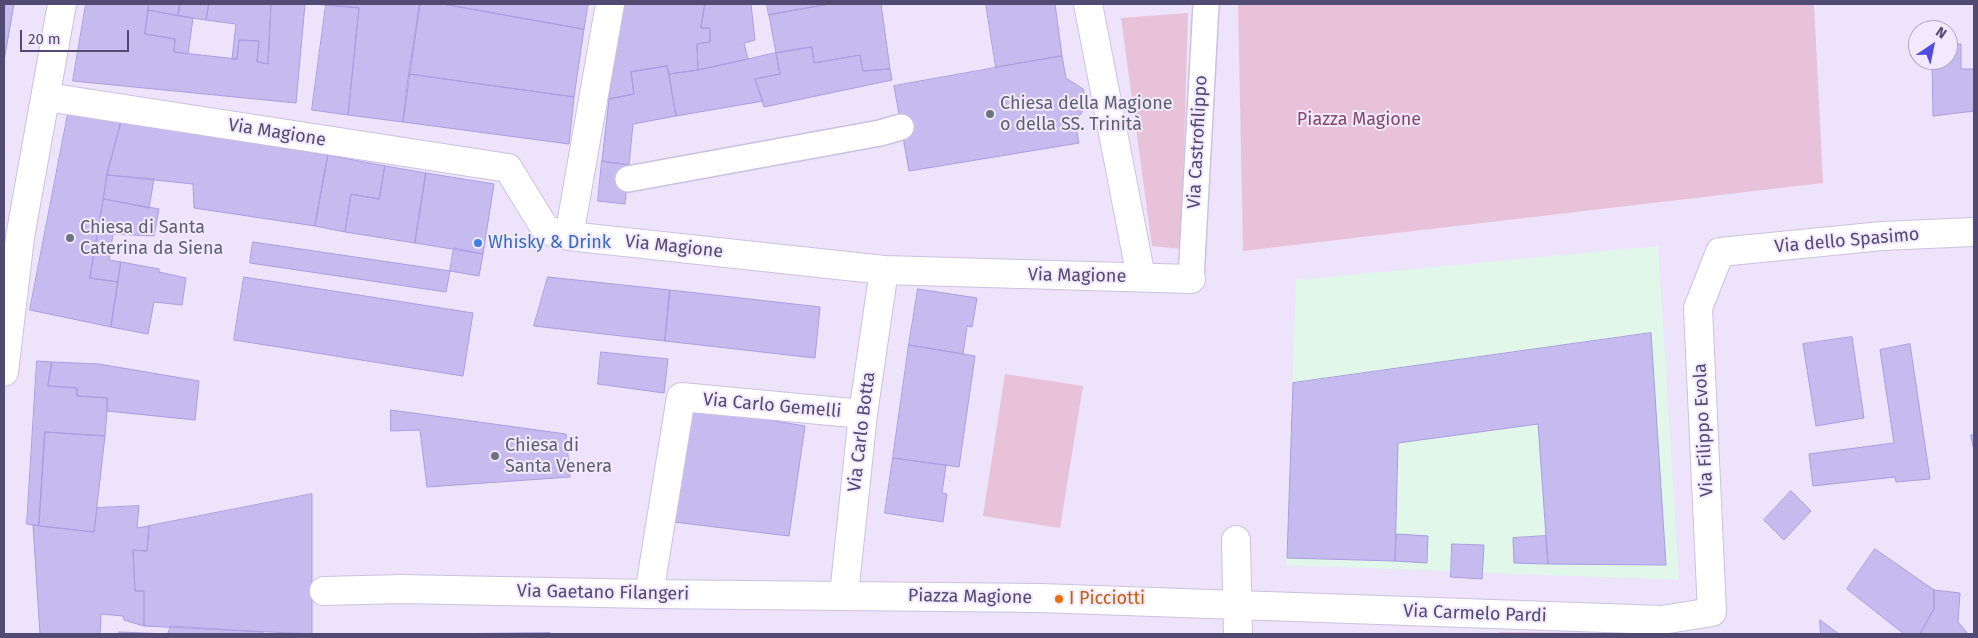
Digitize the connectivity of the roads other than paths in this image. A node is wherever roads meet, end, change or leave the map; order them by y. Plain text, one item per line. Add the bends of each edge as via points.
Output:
1 (62, 4) edge
2 (610, 4) edge
3 (1088, 4) edge
4 (1206, 4) edge
5 (46, 97) junction
6 (901, 127) dead end
7 (628, 179) dead end
8 (1974, 232) edge
9 (12, 235) edge
10 (569, 236) junction
11 (1720, 252) joint
12 (884, 270) junction
13 (1141, 277) junction
14 (1191, 279) joint
15 (4, 372) edge
16 (863, 414) junction
17 (1236, 540) dead end
18 (324, 591) dead end
19 (648, 594) junction
20 (844, 595) junction
21 (882, 596) joint
22 (1238, 605) junction
23 (1712, 612) joint
24 (1238, 634) edge

1 - 5 street
2 - 10 street
3 - 13 street
4 - 14 street, Via Castrofilippo
5 - 9 street
5 - 10 street, Via Magione via 508,168 546,230
6 - 7 street
8 - 11 street, Via dello Spasimo via 1882,236
9 - 15 street
10 - 12 street, Via Magione
11 - 23 street, Via Filippo Evola via 1698,308
12 - 13 street, Via Magione
12 - 16 street, Via Carlo Botta
13 - 14 street, Via Magione
16 - 19 street, Via Carlo Gemelli via 681,397
16 - 20 street, Via Carlo Botta
17 - 22 street
18 - 19 street, Via Gaetano Filangeri via 401,589
19 - 20 street, Via Gaetano Filangeri
20 - 21 street, Via Gaetano Filangeri
21 - 22 street, Piazza Magione
22 - 23 street, Via Carmelo Pardi via 1662,620
22 - 24 street

